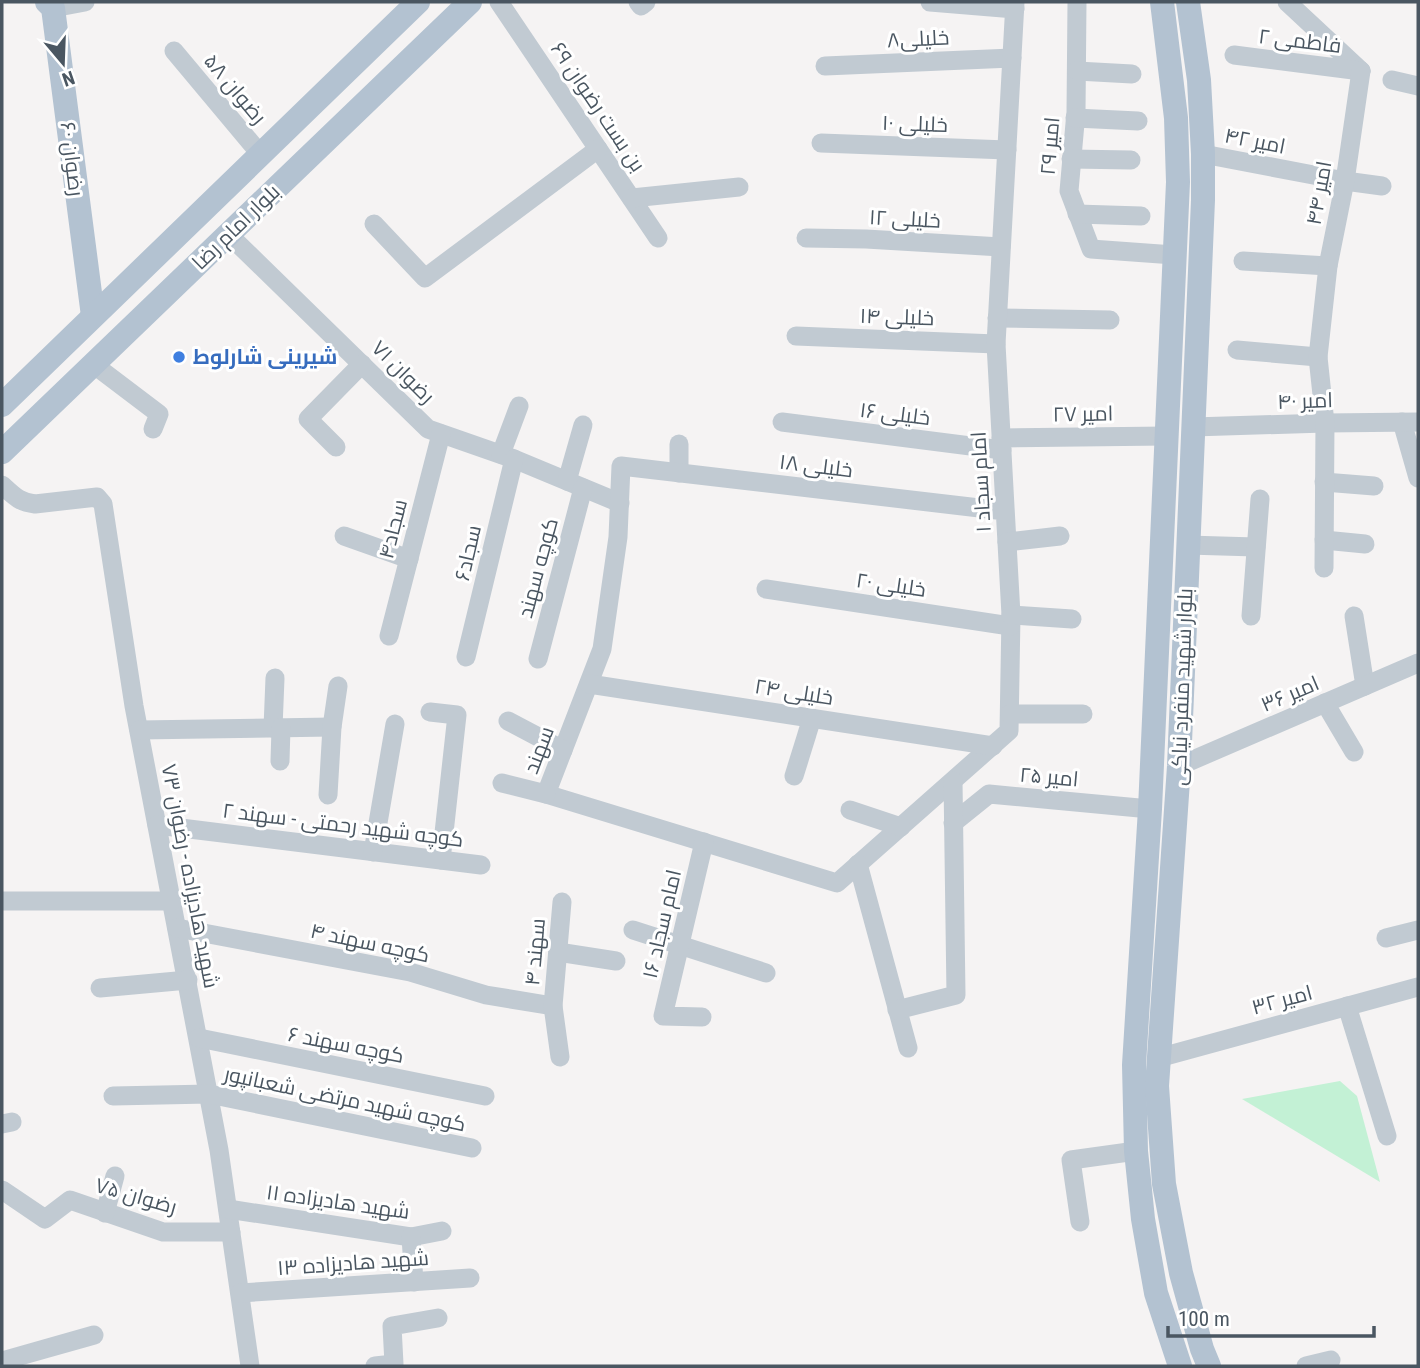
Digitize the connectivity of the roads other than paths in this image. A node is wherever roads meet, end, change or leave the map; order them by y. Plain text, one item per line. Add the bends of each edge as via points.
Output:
1 (85, 2) edge
2 (418, 2) edge
3 (470, 2) edge
4 (499, 2) edge
5 (638, 2) edge
6 (646, 2) edge
7 (930, 2) edge
8 (1077, 2) edge
9 (1162, 2) edge
10 (1188, 2) edge
11 (1287, 2) edge
12 (51, 4) edge
13 (1015, 5) edge
14 (174, 51) dead end
15 (1234, 55) dead end
16 (1012, 58) junction
17 (825, 66) dead end
18 (1077, 71) junction
19 (1361, 71) junction
20 (1132, 74) dead end
21 (1392, 80) dead end
22 (1418, 86) edge
23 (1075, 118) junction
24 (1138, 121) dead end
25 (821, 143) dead end
26 (598, 149) junction
27 (1007, 150) junction
28 (1203, 154) junction
29 (261, 155) junction
30 (1071, 159) junction
31 (1131, 160) dead end
32 (1345, 181) junction
33 (1382, 186) dead end
34 (739, 187) dead end
35 (632, 198) junction
36 (1077, 214) junction
37 (1141, 216) dead end
38 (374, 224) dead end
39 (228, 234) junction
40 (659, 238) dead end
41 (806, 238) dead end
42 (1001, 247) junction
43 (1174, 256) junction
44 (1243, 261) dead end
45 (1328, 266) junction
46 (93, 316) junction
47 (997, 318) junction
48 (1110, 320) dead end
49 (796, 336) dead end
50 (996, 344) junction
51 (1237, 350) dead end
52 (1318, 357) junction
53 (93, 364) junction
54 (362, 364) junction
55 (2, 405) edge
56 (519, 406) dead end
57 (782, 422) dead end
58 (1410, 422) edge
59 (1325, 423) junction
60 (583, 425) dead end
61 (1193, 427) junction
62 (153, 429) dead end
63 (441, 434) junction
64 (1166, 436) junction
65 (679, 444) dead end
66 (1001, 444) junction
67 (336, 447) dead end
68 (2, 453) edge
69 (507, 457) junction
70 (621, 466) joint
71 (679, 473) junction
72 (1418, 478) edge
73 (1324, 482) junction
74 (575, 484) junction
75 (2, 485) edge
76 (1374, 486) dead end
77 (1260, 499) dead end
78 (620, 503) junction
79 (1005, 511) junction
80 (344, 536) dead end
81 (1060, 536) dead end
82 (1324, 540) junction
83 (1007, 542) junction
84 (1365, 544) dead end
85 (1187, 545) junction
86 (1256, 547) junction
87 (409, 559) junction
88 (1324, 568) dead end
89 (766, 590) dead end
90 (1251, 616) dead end
91 (1354, 616) dead end
92 (1072, 619) dead end
93 (1010, 620) junction
94 (389, 636) dead end
95 (466, 657) dead end
96 (538, 659) dead end
97 (1418, 663) edge
98 (275, 678) dead end
99 (589, 684) junction
100 (338, 686) dead end
101 (1365, 686) junction
102 (1325, 703) junction
103 (430, 712) dead end
104 (1010, 714) junction
105 (1083, 714) dead end
106 (812, 718) junction
107 (508, 721) dead end
108 (396, 724) dead end
109 (332, 727) junction
110 (277, 728) junction
111 (139, 730) junction
112 (993, 746) junction
113 (563, 750) junction
114 (1354, 752) dead end
115 (280, 761) dead end
116 (1179, 766) junction
117 (794, 776) dead end
118 (953, 781) junction
119 (502, 783) dead end
120 (546, 794) junction
121 (328, 795) dead end
122 (1150, 809) junction
123 (849, 810) dead end
124 (1175, 812) junction
125 (954, 823) junction
126 (157, 825) junction
127 (901, 827) junction
128 (704, 842) junction
129 (373, 852) junction
130 (441, 860) junction
131 (858, 864) junction
132 (481, 865) dead end
133 (837, 883) joint
134 (2, 901) edge
135 (172, 901) junction
136 (562, 902) dead end
137 (177, 928) junction
138 (633, 930) dead end
139 (1418, 930) edge
140 (1387, 938) dead end
141 (680, 945) junction
142 (558, 952) junction
143 (616, 961) dead end
144 (766, 973) dead end
145 (188, 981) junction
146 (1418, 986) edge
147 (100, 988) dead end
148 (553, 1006) junction
149 (1347, 1006) junction
150 (897, 1010) junction
151 (702, 1017) dead end
152 (199, 1038) junction
153 (908, 1048) dead end
154 (560, 1057) dead end
155 (1158, 1058) junction
156 (209, 1094) junction
157 (485, 1096) dead end
158 (113, 1097) dead end
159 (1387, 1136) dead end
160 (472, 1148) dead end
161 (1136, 1151) junction
162 (116, 1176) dead end
163 (2, 1190) edge
164 (228, 1209) junction
165 (106, 1213) junction
166 (1080, 1223) dead end
167 (442, 1231) dead end
168 (231, 1232) junction
169 (411, 1237) junction
170 (470, 1278) dead end
171 (414, 1282) junction
172 (240, 1293) junction
173 (438, 1318) dead end
174 (94, 1335) dead end
175 (1331, 1360) dead end
176 (2, 1361) edge
177 (250, 1366) edge
178 (375, 1366) edge
179 (1181, 1366) edge
180 (1209, 1366) edge
181 (1306, 1366) edge

1 - 12 street
2 - 29 main road, بلوار امام رضا
3 - 39 main road, بلوار امام رضا
4 - 26 street, بن بست رضوان ۶۹
5 - 6 street via 641,6
7 - 13 street
8 - 18 street, امیر ۲۹
9 - 43 main road, بلوار شهید منفرد نیاکی via 1176,118
10 - 28 main road, بلوار شهید منفرد نیاکی
11 - 19 street
12 - 46 main road, رضوان ۶۰
13 - 16 street, امام سجاد ۱
14 - 29 street, رضوان ۵۸
15 - 19 street, فاطمی ۲
16 - 17 street, خلیلی۸
16 - 27 street, امام سجاد ۱
18 - 20 street
18 - 23 street, امیر ۲۹
19 - 32 street, امیر ۴۴
21 - 22 street
23 - 24 street
23 - 30 street, امیر ۲۹
25 - 27 street, خلیلی ۱۰
26 - 35 street, بن بست رضوان ۶۹
26 - 38 street via 425,278
27 - 42 street, امام سجاد ۱
28 - 32 street, امیر ۴۲
28 - 61 main road, بلوار شهید منفرد نیاکی
29 - 46 main road, بلوار امام رضا
30 - 31 street
30 - 36 street, امیر ۲۹ via 1069,191
32 - 33 street, امیر ۴۲
32 - 45 street, امیر ۴۴
34 - 35 street
35 - 40 street, بن بست رضوان ۶۹
36 - 37 street
36 - 43 street, امیر ۲۹ via 1091,248
39 - 53 main road, بلوار امام رضا
39 - 54 street, رضوان ۷۱
41 - 42 street, خلیلی ۱۲
42 - 47 street, امام سجاد ۱
43 - 64 main road, بلوار شهید منفرد نیاکی
44 - 45 street
45 - 52 street, امیر ۴۴
46 - 55 main road, بلوار امام رضا
47 - 48 street
47 - 50 street, امام سجاد ۱
49 - 50 street, خلیلی ۱۴
50 - 66 street, امام سجاد ۱
51 - 52 street
52 - 59 street, امیر ۴۴
53 - 62 street via 159,414
53 - 68 main road, بلوار امام رضا
54 - 63 street, رضوان ۷۱ via 428,429
54 - 67 street via 307,419
56 - 69 street, سجاد۶
57 - 66 street, خلیلی ۱۶
58 - 59 street, امیر ۴۰
58 - 72 street
59 - 61 street, امیر ۴۰
59 - 73 street, امیر ۴۴
60 - 74 street, كوچه سهند
61 - 85 main road, بلوار شهید منفرد نیاکی
63 - 69 street, رضوان ۷۱
63 - 87 street, سجاد۴
64 - 66 street, امیر ۲۷
64 - 122 main road, بلوار شهید منفرد نیاکی
65 - 71 street
66 - 79 street, امام سجاد ۱
69 - 74 street, رضوان ۷۱
69 - 95 street, سجاد۶
70 - 71 street, خلیلی ۱۸
70 - 78 street, سهند
71 - 79 street, خلیلی ۱۸
73 - 76 street
73 - 82 street, امیر ۴۴
74 - 78 street, رضوان ۷۱
74 - 96 street, كوچه سهند
75 - 111 street, شهید هادیزاده - رضوان ۷۳ via 26,503 97,497 103,504
77 - 86 street
78 - 99 street, سهند via 602,649
79 - 83 street, امام سجاد ۱
80 - 87 street
81 - 83 street
82 - 84 street
82 - 88 street, امیر ۴۴
83 - 93 street, امام سجاد ۱
85 - 86 street
85 - 116 main road, بلوار شهید منفرد نیاکی
86 - 90 street
87 - 94 street, سجاد۴
89 - 93 street, خلیلی ۲۰
91 - 101 street
92 - 93 street, خلیلی ۲۰
93 - 104 street, امام سجاد ۱
97 - 101 street, امیر ۳۶
98 - 110 street
99 - 106 street, خلیلی ۲۴
99 - 113 street, سهند
100 - 109 street
101 - 102 street, امیر ۳۶
102 - 114 street
102 - 116 street, امیر ۳۶
103 - 130 street via 457,715
104 - 105 street
104 - 112 street, امام سجاد ۱ via 1009,731
106 - 112 street, خلیلی ۲۴
106 - 117 street
107 - 113 street
108 - 129 street
109 - 110 street
109 - 121 street
110 - 111 street
110 - 115 street
111 - 126 street, شهید هادیزاده - رضوان ۷۳
112 - 118 street, امام سجاد ۱
113 - 120 street, سهند
116 - 124 main road, بلوار شهید منفرد نیاکی
118 - 125 street
118 - 127 street, امام سجاد ۱
119 - 120 street
120 - 128 street, سهند
122 - 124 main road
122 - 125 street, امیر ۲۵ via 989,794
122 - 161 main road, بلوار شهید منفرد نیاکی via 1134,1065
123 - 127 street
124 - 155 main road, بلوار شهید منفرد نیاکی
125 - 150 street via 956,995
126 - 129 street, کوچه شهید رحمتی - سهند ۲
126 - 135 street, شهید هادیزاده - رضوان ۷۳
127 - 131 street, امام سجاد ۱
128 - 133 street, سهند
128 - 141 street, امام سجاد ۱۶
129 - 130 street, کوچه شهید رحمتی - سهند ۲
130 - 132 street, کوچه شهید رحمتی - سهند ۲
131 - 133 street, امام سجاد ۱
131 - 150 street
134 - 135 street
135 - 137 street, شهید هادیزاده - رضوان ۷۳
136 - 142 street, سهند ۴
137 - 145 street, شهید هادیزاده - رضوان ۷۳
137 - 148 street, کوچه سهند ۴ via 410,972 486,995
138 - 141 street
139 - 140 street
141 - 144 street
141 - 151 street, امام سجاد ۱۶ via 663,1016
142 - 143 street
142 - 148 street, سهند ۴
145 - 147 street
145 - 152 street, شهید هادیزاده - رضوان ۷۳
146 - 149 street, امیر ۳۲
148 - 154 street, سهند ۴
149 - 155 street, امیر ۳۲
149 - 159 street
150 - 153 street
152 - 156 street, شهید هادیزاده - رضوان ۷۳
152 - 157 street, کوچه سهند ۶
155 - 180 main road, بلوار شهید منفرد نیاکی via 1164,1184 1181,1273
156 - 158 street, کوچه شهید مرتضی شعبانپور
156 - 160 street, کوچه شهید مرتضی شعبانپور
156 - 164 street, شهید هادیزاده - رضوان ۷۳
161 - 166 street via 1070,1160
161 - 179 main road, بلوار شهید منفرد نیاکی via 1156,1293
162 - 165 street
163 - 165 street, رضوان ۷۵ via 45,1219 70,1200
164 - 168 street, شهید هادیزاده - رضوان ۷۳
164 - 169 street, شهید هادیزاده ۱۱
165 - 168 street, رضوان ۷۵ via 163,1232
167 - 169 street, شهید هادیزاده ۱۱
168 - 172 street, شهید هادیزاده - رضوان ۷۳
169 - 171 street
170 - 171 street, شهید هادیزاده ۱۳
171 - 172 street, شهید هادیزاده ۱۳
172 - 177 street, شهید هادیزاده - رضوان ۷۳
173 - 178 street via 392,1326 394,1364
174 - 176 street
175 - 181 street

